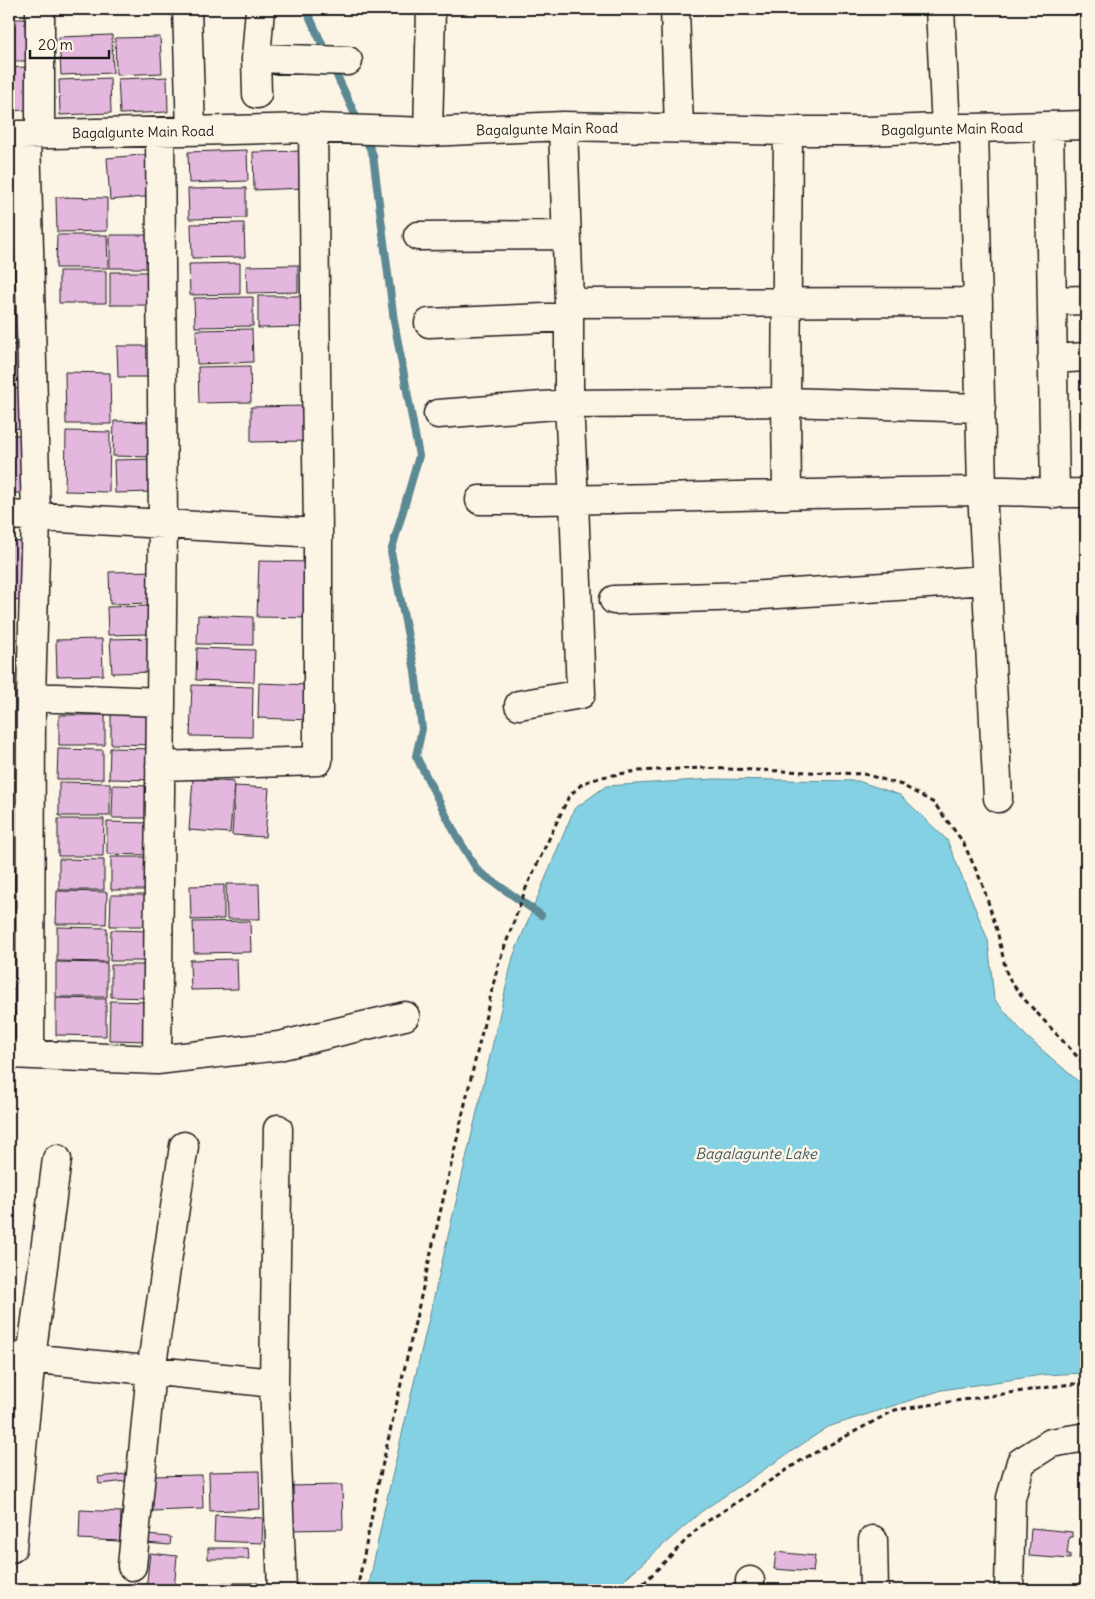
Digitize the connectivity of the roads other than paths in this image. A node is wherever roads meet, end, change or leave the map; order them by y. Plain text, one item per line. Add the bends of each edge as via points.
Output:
1 (40, 9) edge
2 (187, 9) edge
3 (260, 9) edge
4 (431, 9) edge
5 (675, 9) edge
6 (940, 9) edge
7 (256, 58) junction
8 (348, 61) dead end
9 (257, 94) dead end
10 (1086, 125) edge
11 (563, 126) junction
12 (1049, 126) junction
13 (313, 128) junction
14 (679, 128) junction
15 (946, 128) junction
16 (974, 128) junction
17 (191, 131) junction
18 (788, 131) junction
19 (160, 132) junction
20 (428, 132) junction
21 (25, 135) edge
22 (566, 235) junction
23 (418, 236) dead end
24 (1052, 300) junction
25 (1086, 300) edge
26 (788, 302) junction
27 (978, 302) junction
28 (569, 310) junction
29 (429, 324) dead end
30 (1086, 356) edge
31 (1052, 359) junction
32 (786, 402) junction
33 (569, 404) junction
34 (980, 408) junction
35 (438, 414) dead end
36 (982, 490) junction
37 (1086, 493) edge
38 (1054, 494) junction
39 (787, 495) junction
40 (480, 500) dead end
41 (574, 501) junction
42 (9, 515) edge
43 (36, 517) junction
44 (163, 523) junction
45 (318, 533) junction
46 (987, 580) junction
47 (614, 600) dead end
48 (31, 697) junction
49 (161, 702) junction
50 (520, 704) dead end
51 (160, 766) junction
52 (998, 798) dead end
53 (406, 1016) dead end
54 (20, 1054) edge
55 (157, 1060) junction
56 (278, 1129) dead end
57 (184, 1146) dead end
58 (57, 1159) dead end
59 (20, 1357) edge
60 (151, 1370) junction
61 (274, 1383) junction
62 (1086, 1437) edge
63 (873, 1540) dead end
64 (12, 1548) dead end
65 (132, 1566) dead end
66 (282, 1590) edge
67 (874, 1590) edge
68 (1009, 1590) edge

1 - 21 street
2 - 17 street
3 - 7 street
4 - 20 street
5 - 14 street
6 - 15 street
7 - 8 street
7 - 9 street
10 - 12 street, Bagalgunte Main Road
11 - 14 street, Bagalgunte Main Road
11 - 20 street, Bagalgunte Main Road
11 - 22 street
12 - 16 street, Bagalgunte Main Road
12 - 24 street
13 - 17 street, Bagalgunte Main Road
13 - 20 street, Bagalgunte Main Road
13 - 45 street
14 - 18 street, Bagalgunte Main Road
15 - 16 street, Bagalgunte Main Road
15 - 18 street, Bagalgunte Main Road
16 - 27 street
17 - 19 street, Bagalgunte Main Road
18 - 26 street
19 - 21 street, Bagalgunte Main Road
19 - 44 street
21 - 43 street
22 - 23 street
22 - 28 street
24 - 25 street
24 - 31 street
26 - 27 street
26 - 28 street
26 - 32 street
27 - 34 street
28 - 29 street
28 - 33 street
30 - 31 street
31 - 38 street
32 - 33 street
32 - 34 street
32 - 39 street
33 - 35 street
33 - 41 street
34 - 36 street
36 - 38 street
36 - 39 street
36 - 46 street
37 - 38 street
39 - 41 street
40 - 41 street
41 - 50 street via 581,694
42 - 43 street
43 - 44 street
43 - 48 street
44 - 45 street
44 - 49 street
45 - 51 street via 318,761
46 - 47 street via 748,596
46 - 52 street
48 - 49 street
48 - 54 street
49 - 51 street
51 - 55 street
53 - 55 street via 279,1046
54 - 55 street
56 - 61 street
57 - 60 street
58 - 59 street
59 - 60 street
59 - 64 street
60 - 61 street
60 - 65 street
61 - 66 street
62 - 68 street via 1051,1443 1020,1462 1011,1498
63 - 67 street

